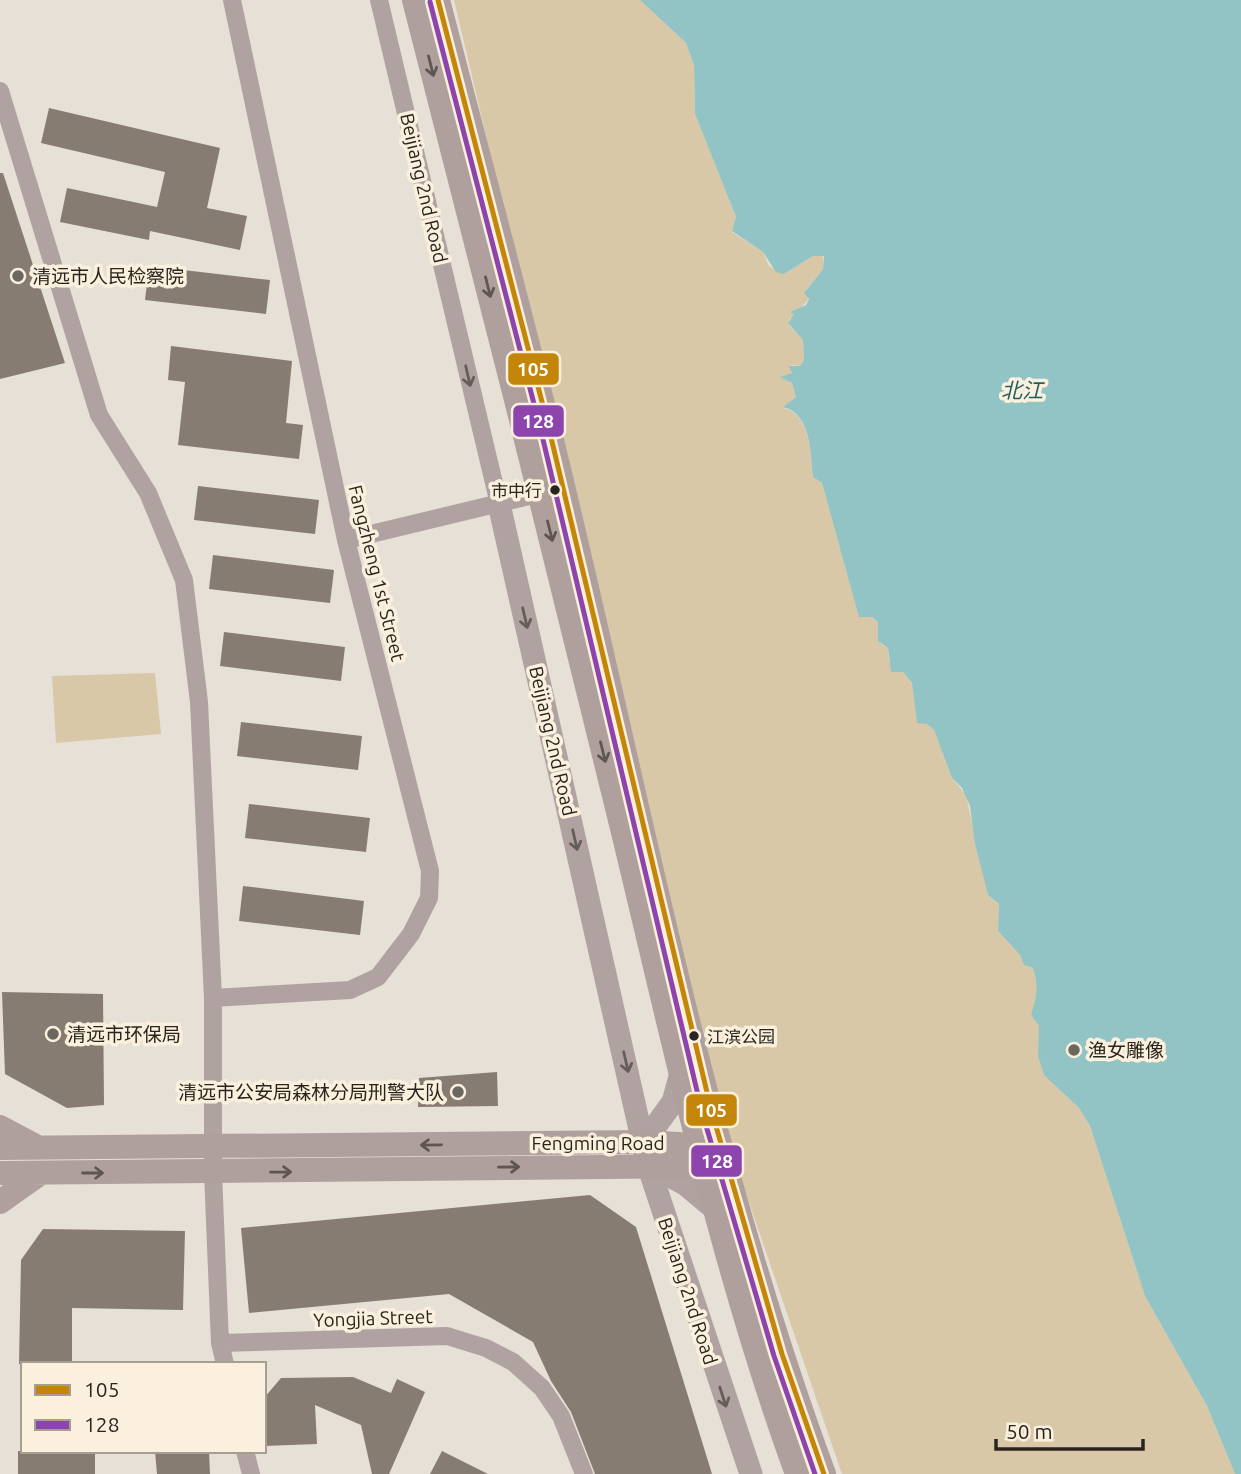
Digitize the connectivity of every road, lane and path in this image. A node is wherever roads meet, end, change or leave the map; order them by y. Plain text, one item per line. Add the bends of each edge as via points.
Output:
1 (232, 0) edge
2 (379, 0) edge
3 (414, 0) edge
4 (438, 0) edge
5 (0, 91) edge
6 (552, 491) junction
7 (499, 504) junction
8 (346, 540) junction
9 (213, 998) junction
10 (681, 1073) junction
11 (0, 1127) edge
12 (41, 1147) junction
13 (0, 1148) edge
14 (212, 1148) junction
15 (707, 1152) junction
16 (646, 1153) junction
17 (41, 1173) junction
18 (213, 1173) junction
19 (0, 1174) edge
20 (0, 1202) edge
21 (716, 1210) junction
22 (220, 1343) junction
23 (225, 1362) edge
24 (246, 1453) edge
25 (251, 1474) edge
26 (584, 1474) edge
27 (751, 1474) edge
28 (797, 1474) edge
29 (824, 1474) edge

1 - 8 street, Fangzheng 1st Street
2 -> 7 street, Beijiang 2nd Road
3 -> 6 main road, Beijiang 2nd Road
4 - 6 main road, Beijiang 2nd Road
5 - 9 street via 99,415 148,493 184,580 199,702
6 - 7 street
6 -> 10 main road, Beijiang 2nd Road
6 - 15 main road, Beijiang 2nd Road
7 - 8 street
7 -> 16 street, Beijiang 2nd Road
8 - 9 street, Fangzheng 1st Street via 428,854 429,898 398,955 378,977 350,990
9 - 14 street
10 - 15 main road, Beijiang 2nd Road
10 - 16 street via 673,1102
11 - 12 main road
12 - 13 main road, Fengming Road
12 - 14 main road, Fengming Road
16 -> 14 main road, Fengming Road
14 - 18 street
15 - 16 main road, Fengming Road
15 - 21 main road, Beijiang 2nd Road
15 - 29 main road, Beijiang 2nd Road
18 -> 16 main road, Fengming Road
16 - 21 street
16 -> 27 street, Beijiang 2nd Road
17 -> 18 main road, Fengming Road
17 - 19 main road, Fengming Road
17 - 20 main road
18 - 22 street
21 - 28 main road, Beijiang 2nd Road via 759,1369
22 - 23 street
22 - 26 street, Yongjia Street via 447,1336 486,1348 513,1362 542,1388 561,1416
24 - 25 street

